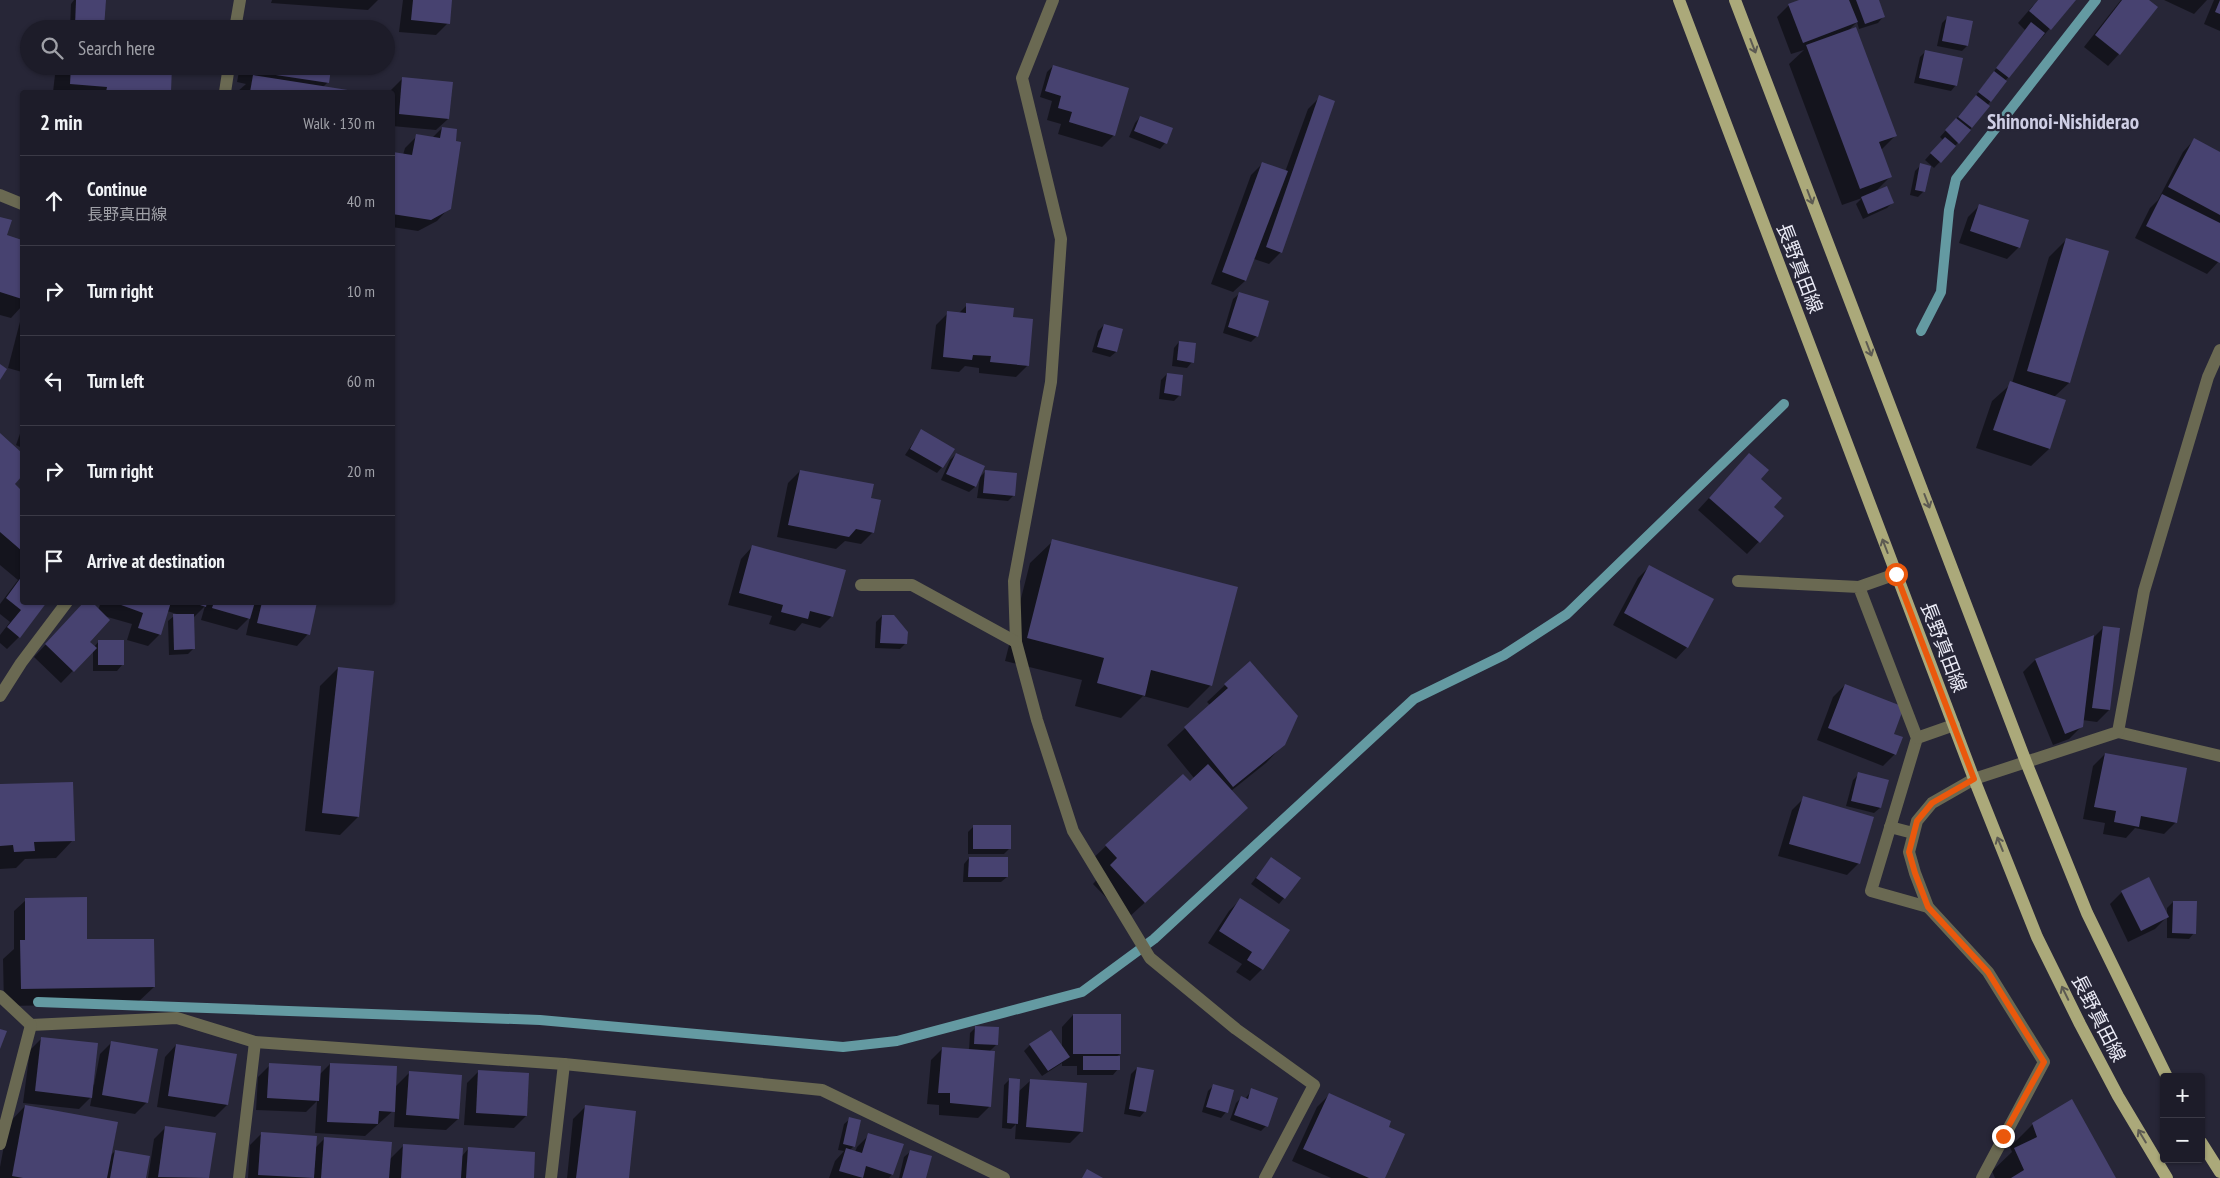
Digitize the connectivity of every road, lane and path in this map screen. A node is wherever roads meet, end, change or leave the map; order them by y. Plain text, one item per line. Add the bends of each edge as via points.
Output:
1 (240, 0) edge
2 (1053, 0) edge
3 (1679, 0) edge
4 (1736, 0) edge
5 (237, 20) edge
6 (228, 75) edge
7 (225, 90) edge
8 (0, 195) edge
9 (20, 203) edge
10 (2220, 350) edge
11 (1896, 574) junction
12 (1738, 581) dead end
13 (861, 585) dead end
14 (1859, 587) junction
15 (65, 605) edge
16 (1016, 642) junction
17 (0, 696) edge
18 (1954, 725) junction
19 (2118, 732) junction
20 (1917, 738) junction
21 (2220, 756) edge
22 (2026, 762) junction
23 (1974, 779) junction
24 (1890, 826) junction
25 (1913, 833) junction
26 (1928, 907) junction
27 (0, 996) edge
28 (32, 1025) junction
29 (256, 1042) junction
30 (564, 1064) junction
31 (2165, 1073) edge
32 (0, 1144) edge
33 (2205, 1148) edge
34 (2220, 1172) edge
35 (239, 1178) edge
36 (551, 1178) edge
37 (1004, 1178) edge
38 (1265, 1178) edge
39 (1982, 1178) edge
40 (2167, 1178) edge

1 - 5 street
2 - 16 street via 1022,78 1060,239 1051,382 1014,581
11 -> 3 main road, 長野真田線
4 -> 22 main road, 長野真田線
6 - 7 street
8 - 9 street
10 - 19 street via 2208,377 2144,591
11 - 14 street
11 - 18 main road, 長野真田線
12 - 14 street
13 - 16 street via 912,585
14 - 20 street
15 - 17 street
16 - 38 street via 1037,720 1073,830 1150,958 1236,1029 1314,1085
18 - 20 street
18 - 23 main road, 長野真田線
19 - 21 street
19 - 22 street
20 - 24 street
22 - 23 street
22 - 31 main road, 長野真田線 via 2087,913
23 - 25 street via 1932,803 1917,821
40 -> 23 main road, 長野真田線 via 2114,1088 2037,937
24 - 25 street
24 - 26 street via 1871,892
25 - 26 street via 1909,852
26 - 39 street via 1988,972 2044,1062
27 - 28 street
28 - 29 street via 177,1018
28 - 32 street
29 - 30 street
29 - 35 street
30 - 36 street
30 - 37 street via 822,1090
33 - 34 main road

